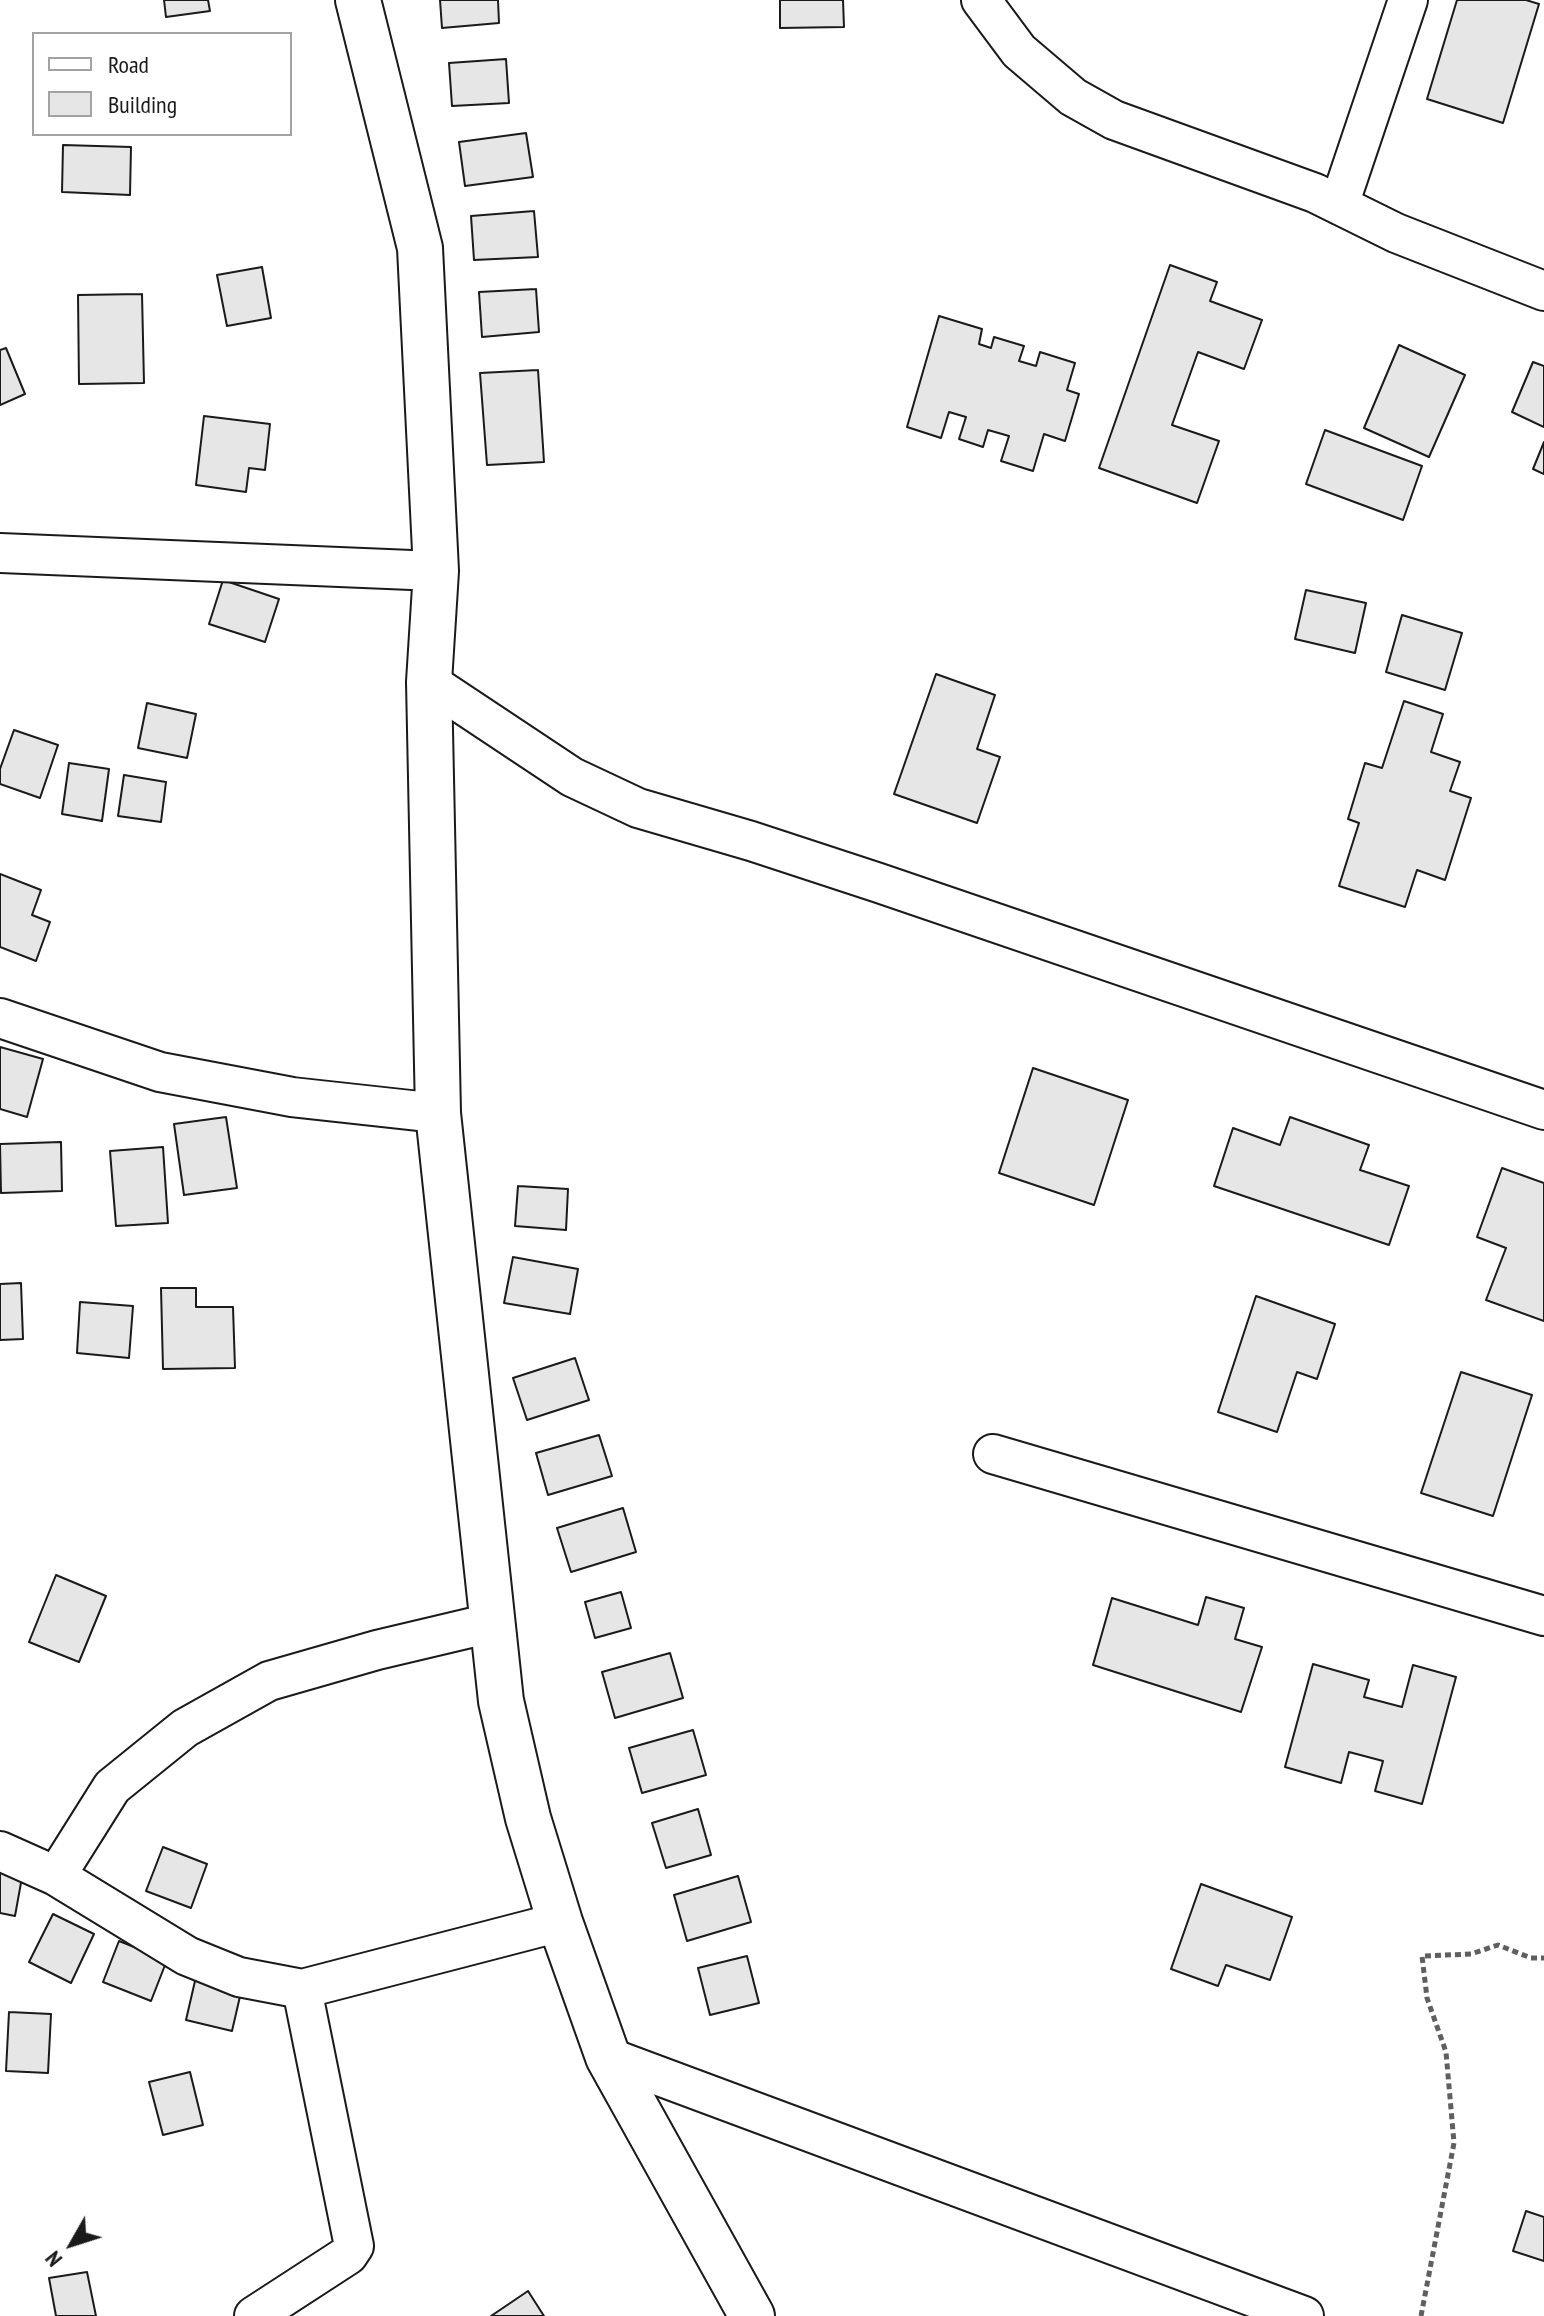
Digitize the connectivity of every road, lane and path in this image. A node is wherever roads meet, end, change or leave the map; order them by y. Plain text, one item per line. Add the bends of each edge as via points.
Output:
1 (358, 0) edge
2 (981, 0) edge
3 (1408, 0) edge
4 (1339, 205) junction
5 (1544, 291) edge
6 (0, 553) edge
7 (436, 571) junction
8 (429, 682) junction
9 (0, 1018) edge
10 (1544, 1110) edge
11 (438, 1113) junction
12 (993, 1454) dead end
13 (1544, 1616) edge
14 (491, 1623) junction
15 (0, 1851) edge
16 (56, 1876) junction
17 (560, 1922) junction
18 (1544, 1958) edge
19 (302, 1989) junction
20 (608, 2057) junction
21 (254, 2316) edge
22 (752, 2316) edge
23 (1304, 2316) edge
24 (1421, 2316) edge

1 - 7 street via 420,248
2 - 4 street via 1019,51 1073,97 1114,120
3 - 4 street
4 - 5 street
6 - 7 street
7 - 8 street
8 - 10 street via 572,777 638,808 894,888
8 - 11 street
9 - 11 street via 160,1072 292,1097
11 - 14 street
12 - 13 street
14 - 16 street via 269,1681 185,1728 112,1787
14 - 17 street via 501,1701 528,1818
15 - 16 street
16 - 19 street via 187,1956 239,1977
17 - 19 street
17 - 20 street
18 - 24 path via 1498,1945 1471,1954 1422,1956 1427,1998 1446,2052 1454,2143
19 - 21 street via 354,2246
20 - 22 street
20 - 23 street

